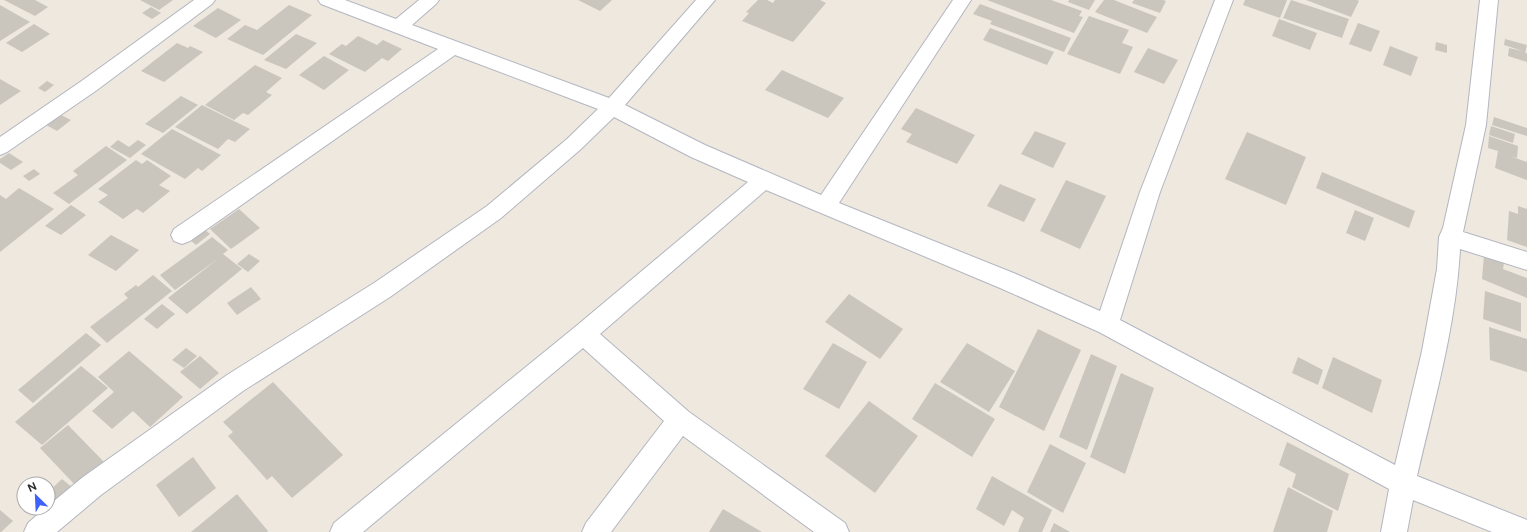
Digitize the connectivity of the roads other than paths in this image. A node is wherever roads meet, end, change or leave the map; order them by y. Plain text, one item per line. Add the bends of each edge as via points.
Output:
1 (206, 0) edge
2 (327, 0) edge
3 (430, 0) edge
4 (706, 0) edge
5 (962, 0) edge
6 (1224, 0) edge
7 (1489, 0) edge
8 (399, 26) junction
9 (452, 48) junction
10 (612, 107) junction
11 (0, 147) edge
12 (764, 180) junction
13 (825, 206) junction
14 (182, 235) dead end
15 (1450, 237) junction
16 (1527, 261) edge
17 (1106, 325) junction
18 (583, 334) junction
19 (680, 420) junction
20 (1403, 482) junction
21 (37, 532) edge
22 (343, 532) edge
23 (595, 532) edge
24 (836, 532) edge
25 (1394, 532) edge
26 (1524, 532) edge

1 - 11 street
2 - 8 street
3 - 8 street
4 - 10 street
5 - 13 street
6 - 17 street via 1150,192
7 - 15 street via 1476,125
8 - 9 street
9 - 10 street
9 - 14 street
10 - 12 street via 692,148
10 - 21 street via 574,144 494,212 382,290 235,384 92,486
12 - 13 street
12 - 18 street
13 - 17 street via 1008,281
15 - 16 street
15 - 20 street via 1448,269 1434,351
17 - 20 street
18 - 19 street
18 - 22 street
19 - 23 street
19 - 24 street
20 - 25 street
20 - 26 street

